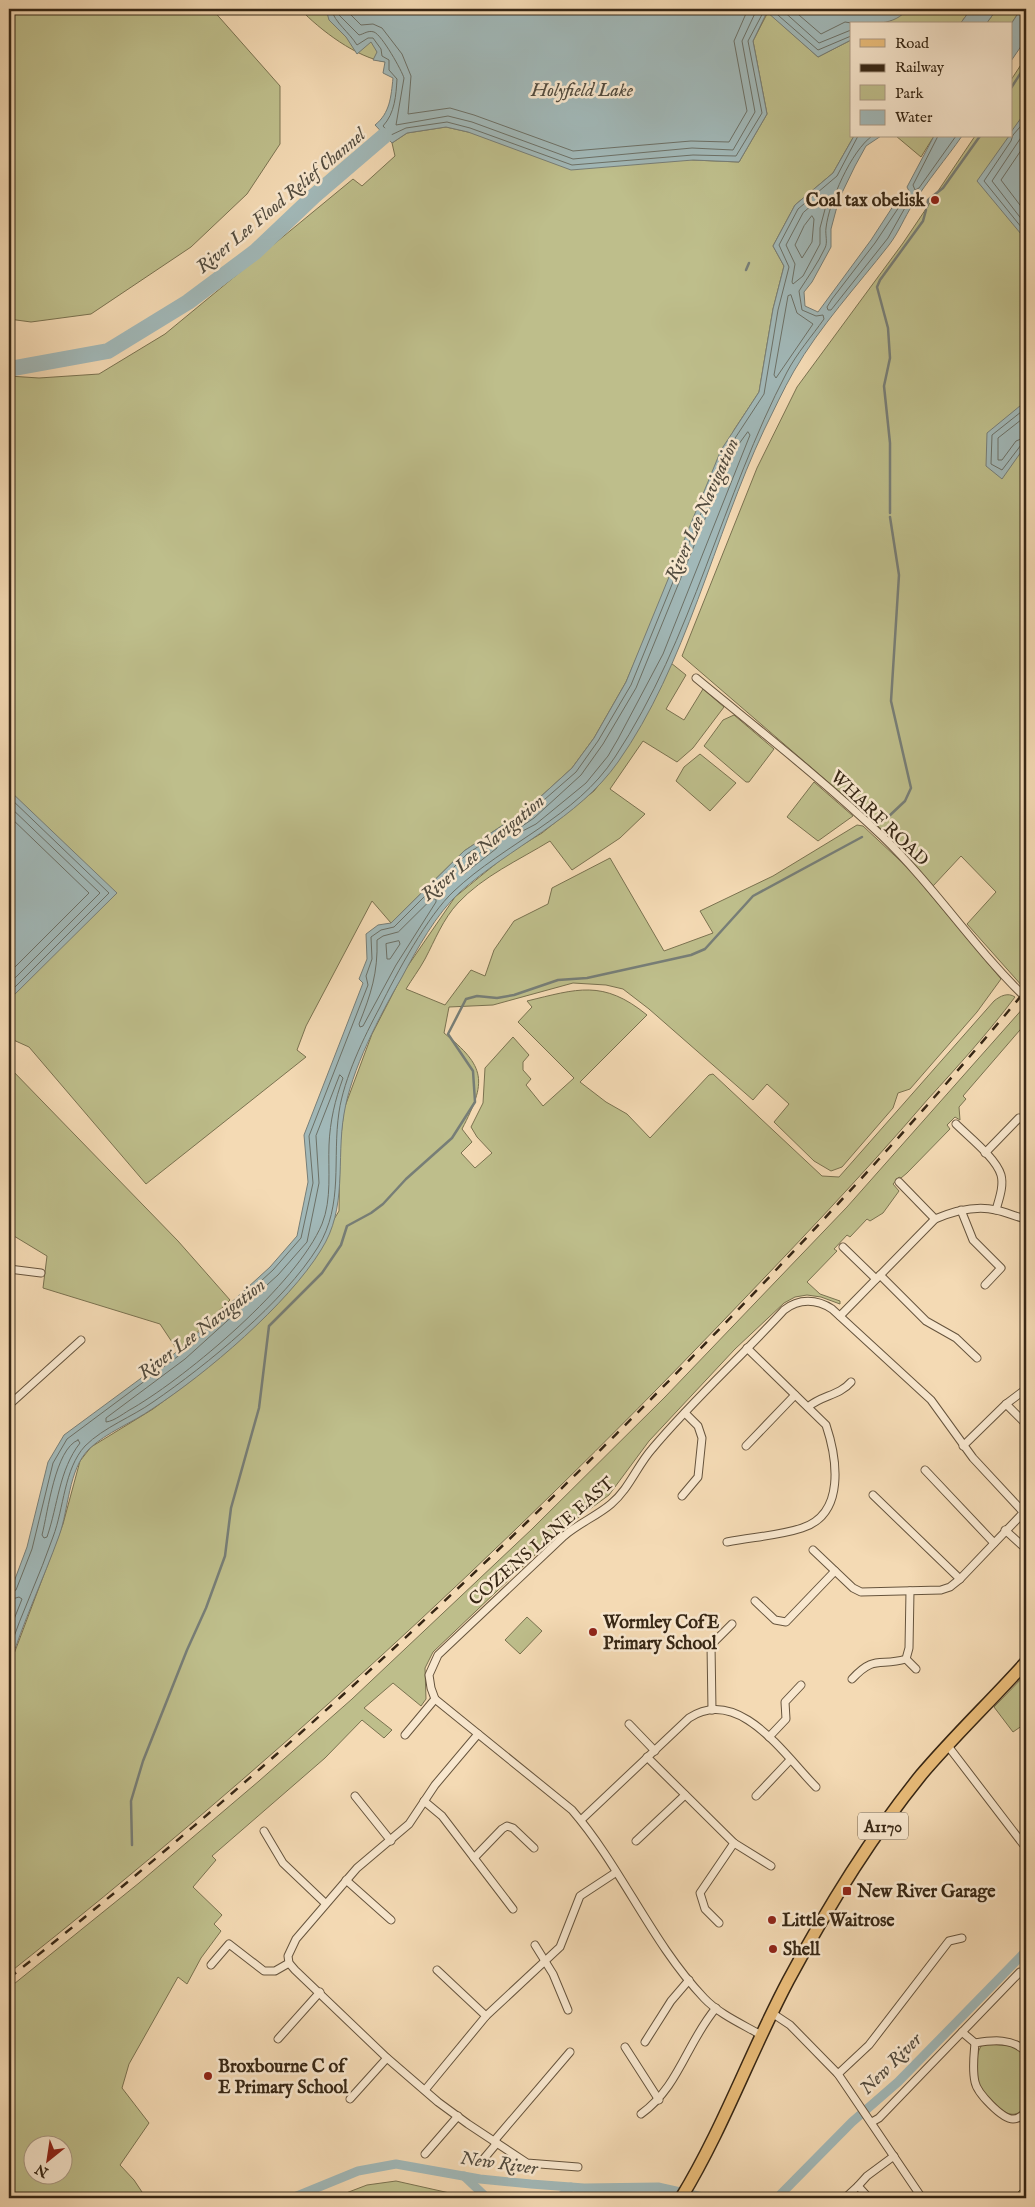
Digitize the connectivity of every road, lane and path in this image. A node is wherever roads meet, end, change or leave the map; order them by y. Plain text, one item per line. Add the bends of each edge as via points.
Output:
1 (696, 678) dead end
2 (1026, 998) edge
3 (1019, 1118) dead end
4 (956, 1124) dead end
5 (985, 1153) junction
6 (899, 1182) dead end
7 (961, 1210) junction
8 (996, 1210) junction
9 (935, 1219) junction
10 (1026, 1219) edge
11 (842, 1247) dead end
12 (9, 1269) edge
13 (41, 1273) dead end
14 (878, 1277) junction
15 (985, 1286) dead end
16 (840, 1316) junction
17 (81, 1340) dead end
18 (747, 1348) junction
19 (977, 1358) dead end
20 (851, 1382) dead end
21 (1026, 1389) edge
22 (795, 1395) junction
23 (1006, 1404) junction
24 (9, 1405) edge
25 (808, 1407) junction
26 (685, 1413) junction
27 (1026, 1424) edge
28 (746, 1446) dead end
29 (963, 1446) junction
30 (925, 1470) dead end
31 (872, 1495) dead end
32 (682, 1496) dead end
33 (1025, 1513) edge
34 (1005, 1530) junction
35 (727, 1542) dead end
36 (994, 1543) junction
37 (1026, 1549) edge
38 (813, 1550) dead end
39 (834, 1571) junction
40 (960, 1579) junction
41 (910, 1591) junction
42 (755, 1601) dead end
43 (732, 1624) dead end
44 (906, 1658) junction
45 (1026, 1662) edge
46 (916, 1668) dead end
47 (852, 1680) dead end
48 (801, 1684) dead end
49 (435, 1699) junction
50 (712, 1710) junction
51 (629, 1724) dead end
52 (404, 1734) dead end
53 (478, 1734) junction
54 (768, 1737) junction
55 (948, 1746) junction
56 (655, 1751) junction
57 (647, 1757) junction
58 (790, 1760) junction
59 (816, 1787) dead end
60 (685, 1795) junction
61 (355, 1796) dead end
62 (756, 1796) dead end
63 (424, 1801) junction
64 (581, 1820) junction
65 (264, 1831) dead end
66 (391, 1841) junction
67 (636, 1841) dead end
68 (734, 1843) junction
69 (534, 1848) dead end
70 (1026, 1848) edge
71 (474, 1858) junction
72 (771, 1866) dead end
73 (615, 1873) junction
74 (346, 1880) junction
75 (326, 1903) junction
76 (513, 1909) dead end
77 (391, 1920) dead end
78 (719, 1924) dead end
79 (962, 1938) dead end
80 (535, 1945) dead end
81 (545, 1962) junction
82 (290, 1963) junction
83 (211, 1965) dead end
84 (437, 1970) dead end
85 (1026, 1973) edge
86 (689, 1980) junction
87 (320, 1992) junction
88 (716, 2008) junction
89 (568, 2010) dead end
90 (772, 2013) junction
91 (486, 2016) junction
92 (962, 2032) junction
93 (761, 2035) junction
94 (278, 2039) dead end
95 (645, 2042) dead end
96 (976, 2043) junction
97 (626, 2047) dead end
98 (570, 2052) dead end
99 (1026, 2052) edge
100 (387, 2058) junction
101 (838, 2074) junction
102 (425, 2090) junction
103 (350, 2099) dead end
104 (659, 2100) junction
105 (1026, 2111) edge
106 (641, 2114) dead end
107 (458, 2116) junction
108 (870, 2120) junction
109 (495, 2142) junction
110 (425, 2154) dead end
111 (894, 2156) junction
112 (481, 2162) dead end
113 (578, 2167) dead end
114 (858, 2186) junction
115 (681, 2198) edge
116 (845, 2198) edge
117 (869, 2198) edge
118 (922, 2198) edge

1 - 2 street, WHARF ROAD via 882,836
3 - 5 street
4 - 5 street
5 - 8 street via 997,1165 1001,1176
6 - 9 street
7 - 8 street via 979,1207
7 - 9 street
7 - 15 street via 973,1240 1001,1268
8 - 10 street
9 - 14 street
11 - 14 street
12 - 13 street
14 - 16 street
14 - 19 street via 926,1321 956,1338
16 - 18 street, COZENS LANE EAST via 817,1302 793,1304
16 - 29 street, COZENS LANE EAST via 931,1400
17 - 24 street
18 - 22 street
18 - 26 street, COZENS LANE EAST
20 - 25 street via 840,1392 820,1398
21 - 23 street
22 - 25 street
22 - 28 street
23 - 27 street
23 - 29 street
25 - 35 street via 826,1425 830,1437 836,1484 830,1505 813,1523 803,1528
26 - 32 street via 698,1426 702,1438 698,1477
26 - 49 street, COZENS LANE EAST via 636,1469 621,1495 564,1536 438,1655 430,1675
29 - 33 street, COZENS LANE EAST
30 - 36 street
31 - 40 street
33 - 34 street
34 - 36 street
34 - 37 street
36 - 40 street
38 - 39 street
39 - 41 street via 860,1592
39 - 42 street via 786,1622 775,1620
40 - 41 street via 946,1589
41 - 44 street
43 - 50 street via 711,1645
44 - 46 street
44 - 47 street via 872,1663
45 - 55 main road, A1170
48 - 54 street via 784,1702 786,1719
49 - 52 street
49 - 53 street
50 - 54 street via 742,1716
50 - 56 street via 689,1718
51 - 56 street
53 - 63 street
53 - 64 street via 555,1794
54 - 58 street
55 - 70 street
55 - 90 main road, A1170 via 891,1814 854,1869 792,1972
56 - 57 street
57 - 60 street
57 - 64 street
58 - 59 street
58 - 62 street
60 - 67 street
60 - 68 street
61 - 66 street
63 - 66 street via 409,1824
63 - 71 street via 442,1816
64 - 73 street
65 - 75 street via 283,1863
66 - 74 street
68 - 72 street
68 - 78 street via 700,1892 705,1909
69 - 71 street via 507,1826
71 - 76 street
73 - 81 street via 580,1896 562,1942
73 - 86 street
74 - 75 street
74 - 77 street
75 - 82 street via 296,1939 289,1953
79 - 101 street via 949,1941 869,2046
80 - 81 street
81 - 89 street
81 - 91 street
82 - 83 street via 274,1971 264,1970 229,1944
82 - 87 street
84 - 91 street
85 - 92 street via 1020,1972
86 - 88 street
86 - 95 street via 671,2001
87 - 94 street
87 - 100 street
88 - 93 street
88 - 104 street
90 - 93 main road, A1170
90 - 101 street via 790,2025
91 - 102 street
92 - 96 street
92 - 108 street via 879,2118
93 - 115 main road, A1170 via 716,2137
96 - 99 street via 1008,2042
96 - 105 street via 973,2066 978,2090 1007,2118 1019,2117
97 - 104 street
98 - 109 street
100 - 102 street
100 - 103 street
101 - 108 street
102 - 107 street
104 - 106 street
107 - 109 street
107 - 110 street
108 - 111 street
109 - 112 street
109 - 113 street via 527,2163
111 - 114 street
111 - 118 street
114 - 116 street
114 - 117 street

